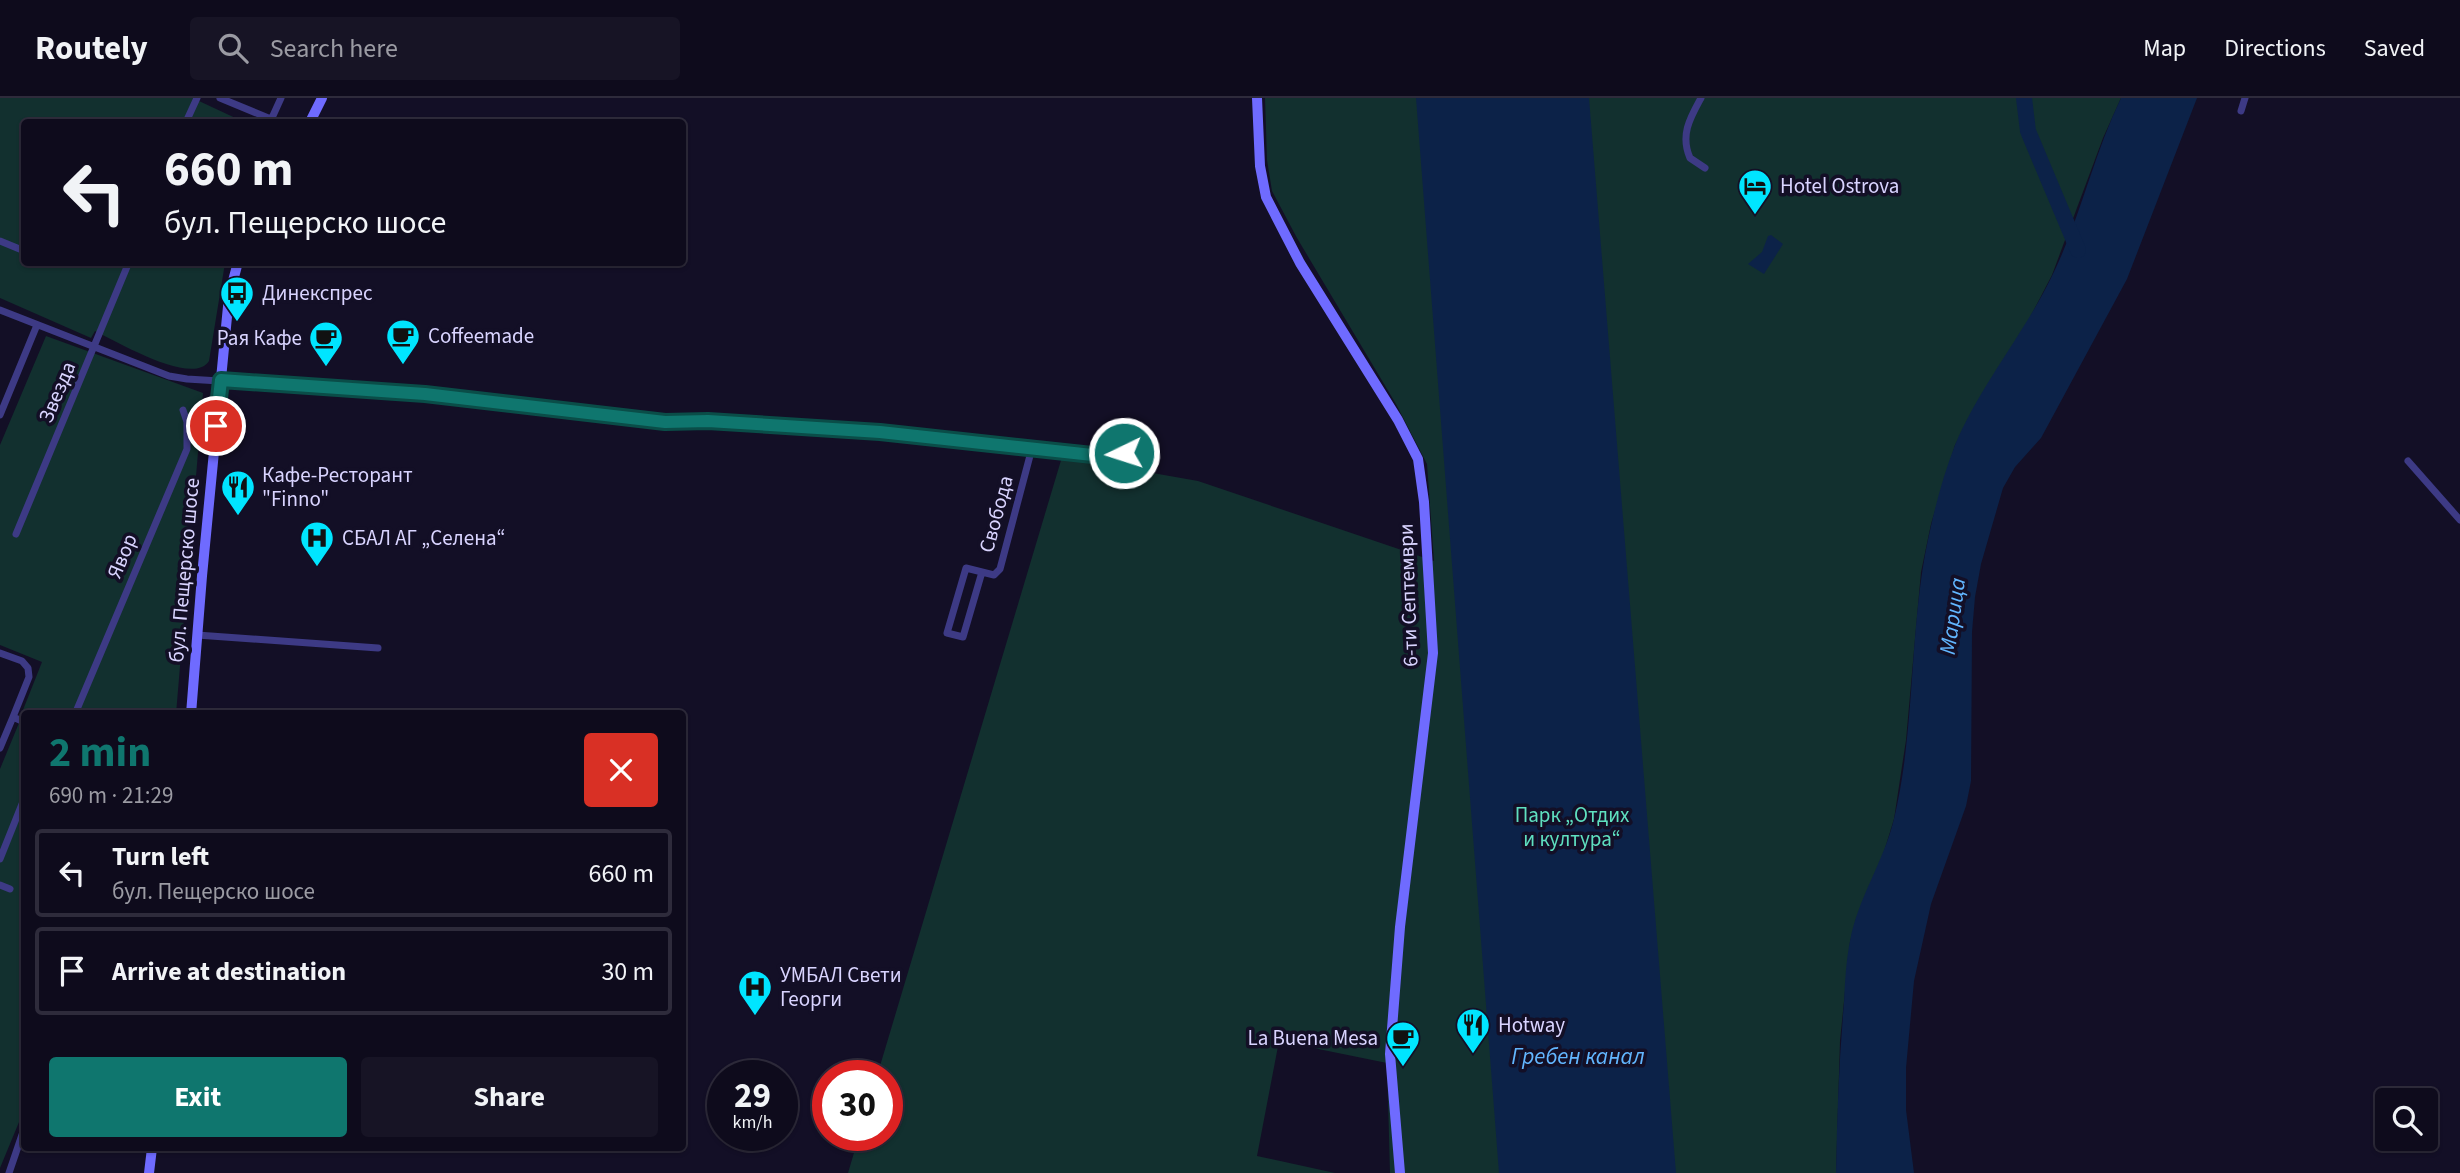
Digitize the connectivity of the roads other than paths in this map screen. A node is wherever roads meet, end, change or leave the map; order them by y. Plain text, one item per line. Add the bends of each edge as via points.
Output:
1 (197, 98) edge
2 (220, 98) edge
3 (281, 98) edge
4 (321, 98) edge
5 (1257, 98) edge
6 (1701, 98) edge
7 (2245, 98) edge
8 (2241, 111) dead end
9 (188, 119) edge
10 (267, 119) edge
11 (270, 119) edge
12 (311, 119) edge
13 (1705, 168) dead end
14 (0, 242) edge
15 (21, 250) edge
16 (127, 266) edge
17 (237, 266) edge
18 (0, 310) edge
19 (37, 325) junction
20 (94, 346) junction
21 (221, 380) junction
22 (183, 410) dead end
23 (0, 415) edge
24 (1133, 439) dead end
25 (1032, 448) junction
26 (2408, 461) dead end
27 (2460, 520) edge
28 (16, 534) dead end
29 (982, 572) junction
30 (197, 635) junction
31 (378, 648) dead end
32 (0, 653) edge
33 (77, 710) edge
34 (191, 710) edge
35 (13, 718) junction
36 (21, 721) edge
37 (0, 748) edge
38 (21, 806) edge
39 (0, 859) edge
40 (0, 886) edge
41 (10, 889) dead end
42 (21, 1138) edge
43 (152, 1151) edge
44 (9, 1173) edge
45 (149, 1173) edge
46 (1400, 1173) edge

1 - 9 street
2 - 10 street
3 - 11 street
4 - 12 street
5 - 46 street, 6-ти Септември via 1266,197 1300,263 1398,420 1418,459 1424,497 1433,653 1400,927 1390,1055
6 - 13 street via 1687,124 1685,139 1690,158
7 - 8 street
14 - 15 street
16 - 20 street, Звезда
17 - 21 street, бул. Пещерско шосе via 229,296
18 - 19 street
19 - 20 street
19 - 23 street
20 - 21 street via 169,376
20 - 28 street, Звезда
21 - 25 street via 425,394 665,422 880,432
21 - 30 street, бул. Пещерско шосе
22 - 33 street, Явор via 187,449
24 - 25 street via 1124,453 1111,457
25 - 29 street, Свобода via 1000,569 994,575
26 - 27 street
29 - 29 street, Свобода via 966,568 947,633 963,637
30 - 31 street
30 - 34 street, бул. Пещерско шосе
32 - 35 street via 28,667 29,677
35 - 36 street
35 - 37 street
38 - 39 street
40 - 41 street
42 - 44 street
43 - 45 street

